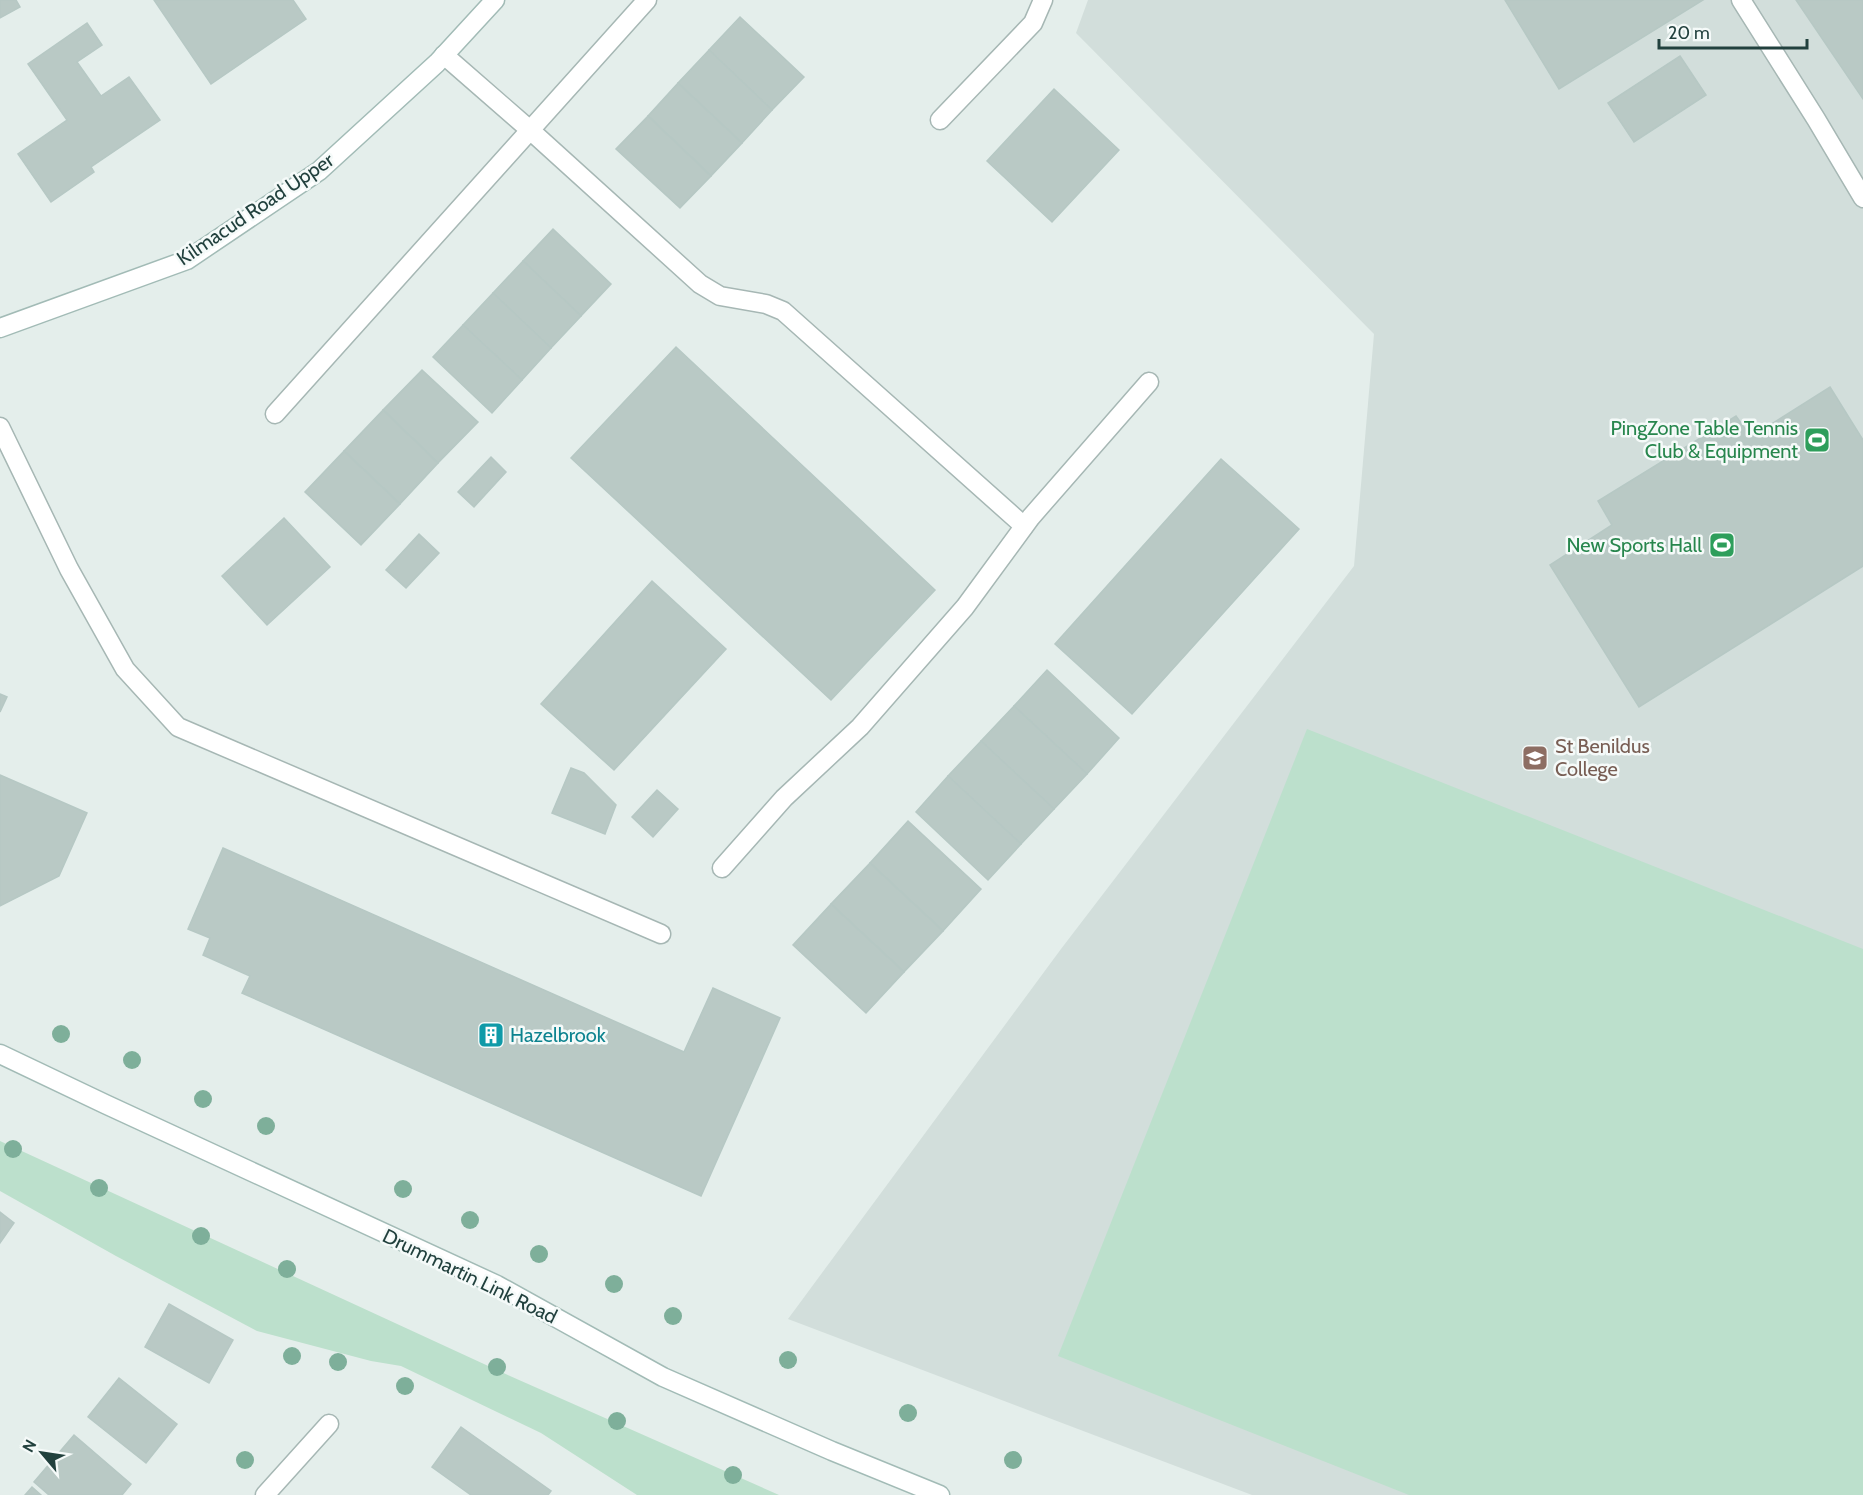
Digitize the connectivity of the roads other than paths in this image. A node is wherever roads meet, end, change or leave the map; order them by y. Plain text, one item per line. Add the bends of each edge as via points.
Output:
1 (495, 0) edge
2 (647, 0) edge
3 (1043, 0) edge
4 (1741, 0) edge
5 (444, 55) junction
6 (940, 120) dead end
7 (530, 130) junction
8 (1863, 198) edge
9 (0, 328) edge
10 (1149, 381) dead end
11 (275, 414) dead end
12 (0, 427) edge
13 (1024, 526) junction
14 (722, 868) dead end
15 (661, 934) dead end
16 (0, 1054) edge
17 (329, 1424) dead end
18 (265, 1495) edge
19 (940, 1495) edge

1 - 5 street, Kilmacud Road Upper
2 - 7 street
3 - 6 street via 1033,23
4 - 8 street
5 - 7 street
5 - 9 street, Kilmacud Road Upper via 319,171 188,260
7 - 11 street
7 - 13 street via 700,284 720,296 783,311
10 - 13 street
12 - 15 street via 69,569 125,669 178,727
13 - 14 street via 965,607 860,727 784,798
16 - 19 street, Drummartin Link Road via 497,1285 663,1377
17 - 18 street

